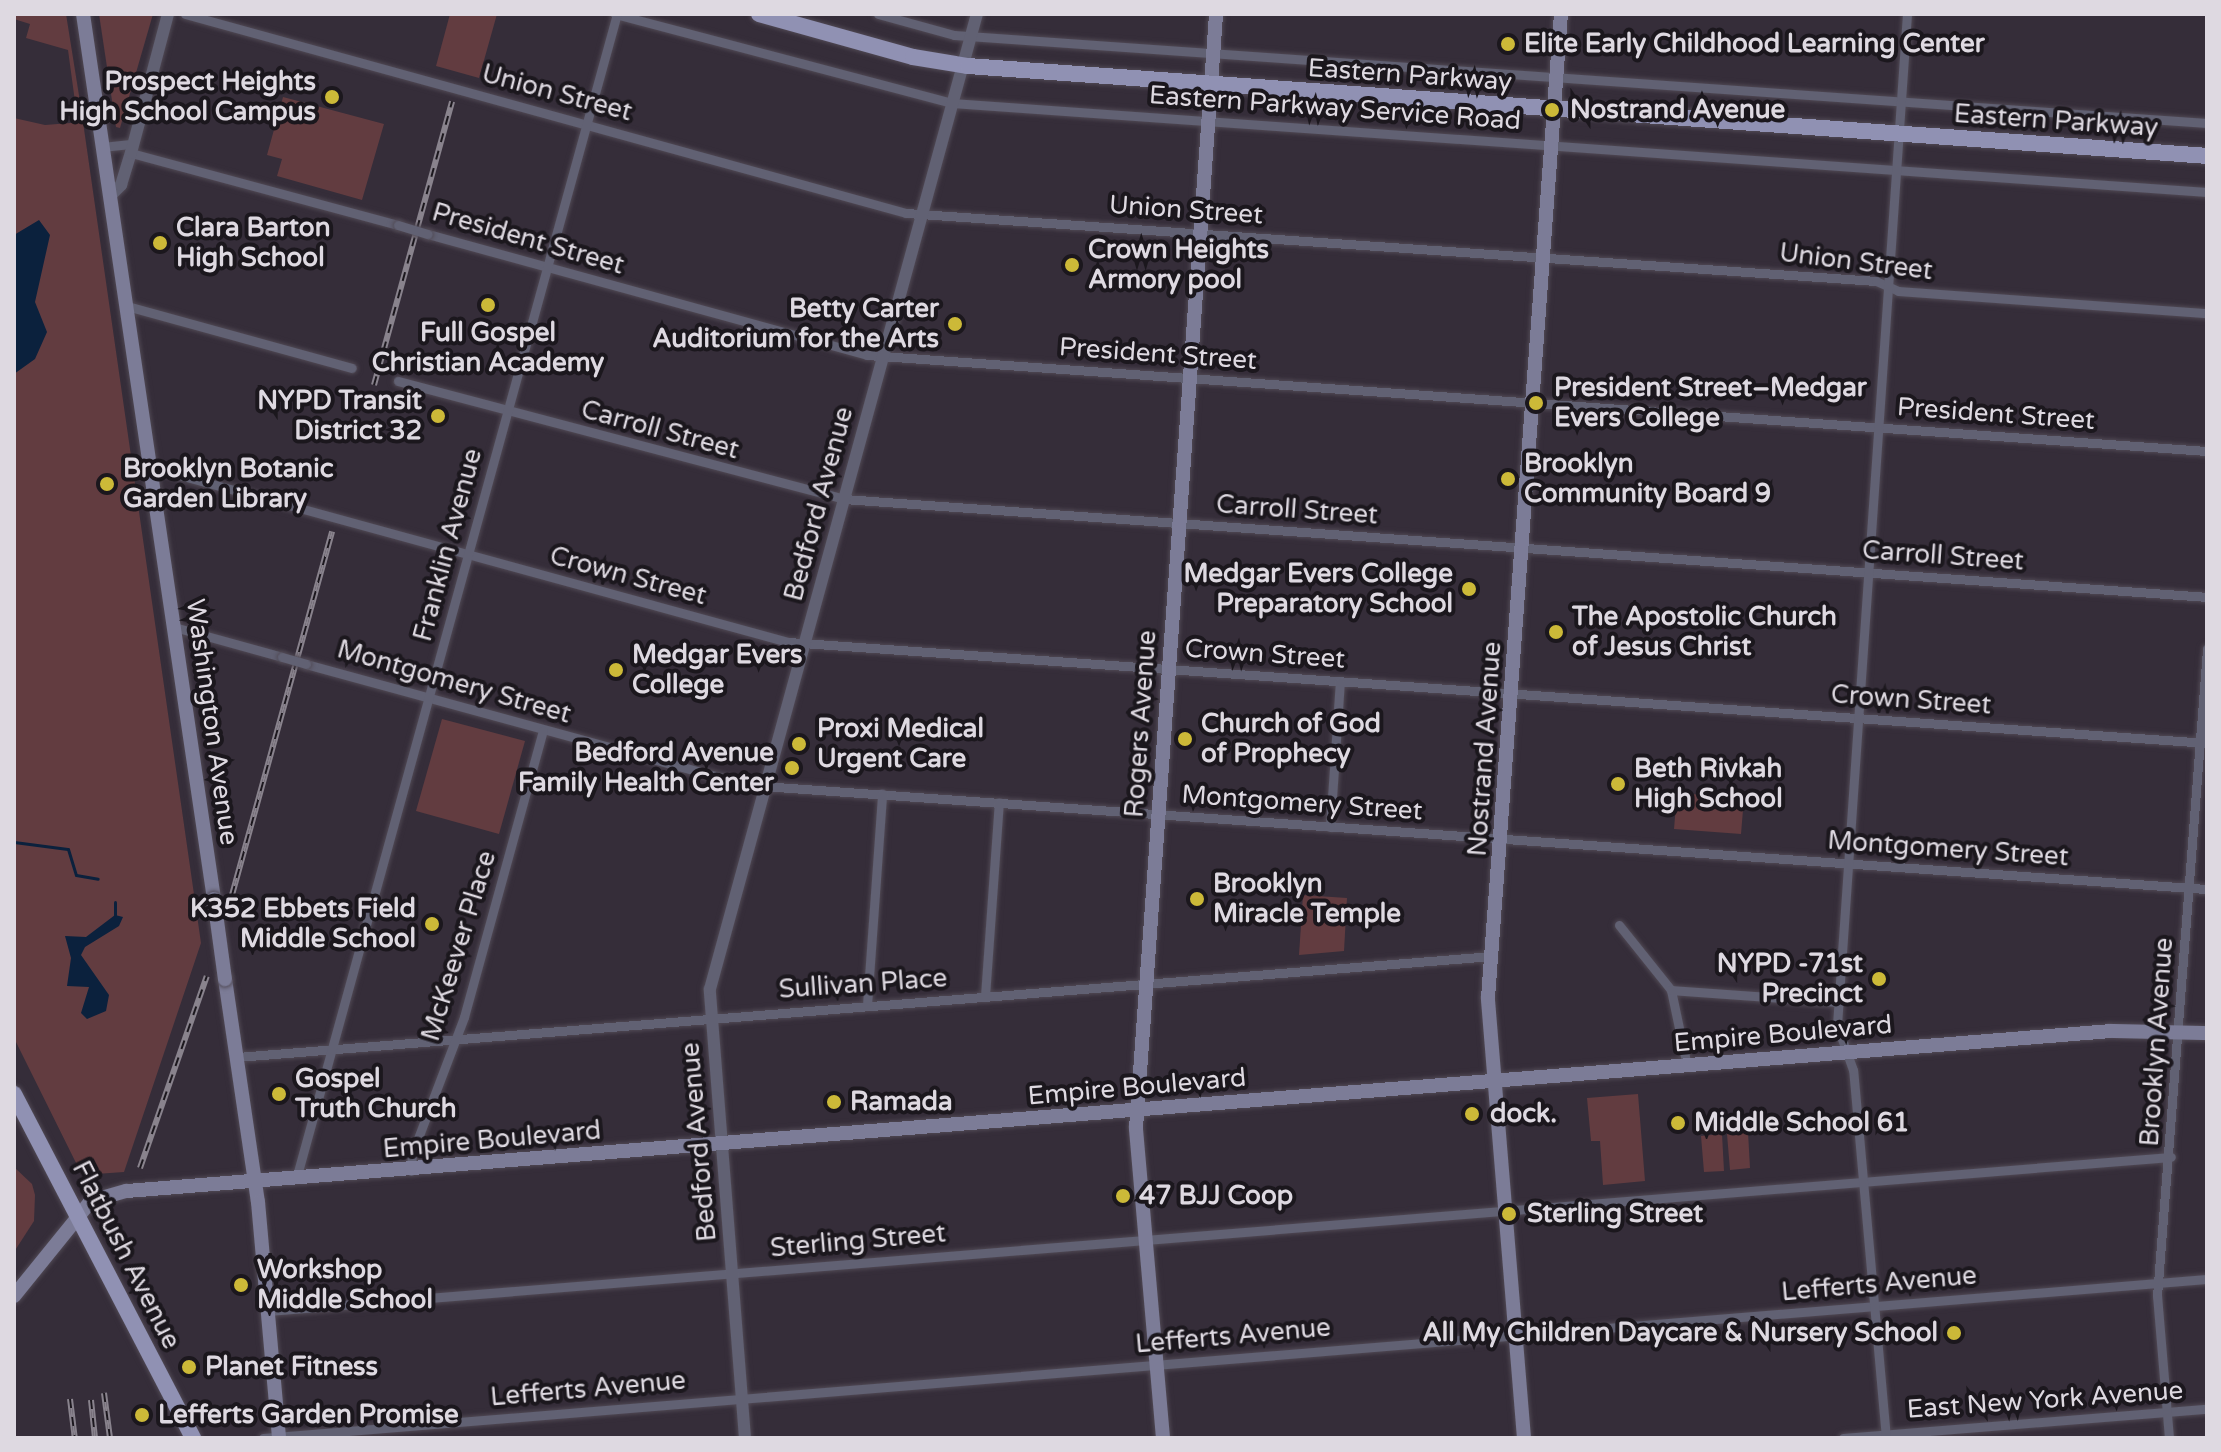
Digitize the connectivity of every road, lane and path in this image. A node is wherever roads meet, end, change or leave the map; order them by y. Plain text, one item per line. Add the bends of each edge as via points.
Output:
1 (83, 14) edge
2 (168, 14) edge
3 (185, 14) edge
4 (616, 14) edge
5 (759, 14) edge
6 (878, 14) edge
7 (977, 14) edge
8 (1216, 14) edge
9 (1561, 14) edge
10 (1907, 14) edge
11 (971, 36) junction
12 (1213, 52) junction
13 (963, 66) junction
14 (1557, 76) junction
15 (1211, 85) junction
16 (1901, 101) junction
17 (952, 103) junction
18 (1554, 109) junction
19 (1208, 121) junction
20 (2207, 123) edge
21 (587, 124) junction
22 (1899, 134) junction
23 (1552, 146) junction
24 (102, 147) junction
25 (132, 148) junction
26 (2207, 156) edge
27 (1896, 170) junction
28 (2207, 192) edge
29 (110, 196) junction
30 (922, 213) junction
31 (1200, 233) junction
32 (1544, 257) junction
33 (547, 268) junction
34 (1888, 286) junction
35 (127, 306) junction
36 (2207, 313) edge
37 (883, 356) junction
38 (352, 368) dead end
39 (1189, 378) junction
40 (398, 381) dead end
41 (1534, 403) junction
42 (508, 411) junction
43 (1877, 427) junction
44 (2207, 451) edge
45 (150, 467) junction
46 (844, 499) junction
47 (1179, 523) junction
48 (1523, 548) junction
49 (468, 555) junction
50 (1867, 573) junction
51 (2207, 597) edge
52 (174, 627) junction
53 (804, 643) junction
54 (2207, 649) edge
55 (1169, 669) junction
56 (1340, 681) junction
57 (1513, 694) junction
58 (429, 698) junction
59 (1857, 718) junction
60 (543, 731) junction
61 (2204, 743) edge
62 (765, 786) junction
63 (882, 794) junction
64 (999, 803) junction
65 (1158, 814) junction
66 (1330, 827) junction
67 (1503, 840) junction
68 (1846, 863) junction
69 (2190, 888) junction
70 (2207, 889) edge
71 (1619, 925) dead end
72 (1492, 956) junction
73 (1146, 983) junction
74 (1671, 990) junction
75 (985, 996) junction
76 (1838, 1002) junction
77 (867, 1005) junction
78 (711, 1018) junction
79 (2180, 1030) junction
80 (2207, 1033) edge
81 (456, 1039) junction
82 (333, 1049) junction
83 (1844, 1054) junction
84 (237, 1057) junction
85 (1687, 1066) junction
86 (1496, 1082) junction
87 (14, 1094) edge
88 (1137, 1112) junction
89 (721, 1146) junction
90 (2171, 1157) junction
91 (411, 1171) junction
92 (296, 1179) junction
93 (1865, 1180) junction
94 (256, 1182) junction
95 (1506, 1210) junction
96 (78, 1214) junction
97 (1146, 1239) junction
98 (732, 1273) junction
99 (2207, 1279) edge
100 (2160, 1283) junction
101 (14, 1296) edge
102 (1875, 1306) junction
103 (268, 1311) junction
104 (1516, 1335) junction
105 (1157, 1365) junction
106 (742, 1399) junction
107 (2207, 1409) edge
108 (2167, 1413) junction
109 (1886, 1436) edge
110 (193, 1438) edge
111 (274, 1438) edge
112 (745, 1438) edge
113 (1163, 1438) edge
114 (1524, 1438) edge
115 (1843, 1438) edge
116 (2169, 1438) edge

1 - 24 main road, Washington Avenue
2 - 25 street
3 - 21 street, Union Street
4 - 17 street, Eastern Parkway Service Road
4 - 21 street, Franklin Avenue
5 - 13 main road, Eastern Parkway
6 - 11 street, Eastern Parkway Service Road
7 - 11 street, Bedford Avenue
8 - 12 main road, Rogers Avenue
9 - 14 main road, Nostrand Avenue
10 - 16 street
11 - 12 street, Eastern Parkway Service Road
11 - 13 street, Bedford Avenue
12 - 14 street, Eastern Parkway Service Road
12 - 15 main road, Rogers Avenue
13 - 15 main road, Eastern Parkway
13 - 17 street, Bedford Avenue
14 - 16 street, Eastern Parkway Service Road
14 - 18 main road, Nostrand Avenue
15 - 18 main road, Eastern Parkway
15 - 19 main road, Rogers Avenue
16 - 20 street, Eastern Parkway Service Road
16 - 22 street
17 - 19 street, Eastern Parkway Service Road
17 - 30 street, Bedford Avenue
18 - 22 main road, Eastern Parkway
18 - 23 main road, Nostrand Avenue
19 - 23 street, Eastern Parkway Service Road
19 - 31 main road, Rogers Avenue
21 - 30 street, Union Street
21 - 33 street, Franklin Avenue
22 - 26 main road, Eastern Parkway
22 - 27 street
23 - 27 street, Eastern Parkway Service Road
23 - 32 main road, Nostrand Avenue
24 - 25 street, President Street
24 - 29 main road, Washington Avenue
25 - 29 street via 121,185
25 - 33 street, President Street, bridge
27 - 28 street, Eastern Parkway Service Road
27 - 34 street
29 - 35 main road, Washington Avenue
30 - 31 street, Union Street
30 - 37 street, Bedford Avenue
31 - 32 street, Union Street
31 - 39 main road, Rogers Avenue
32 - 34 street, Union Street
32 - 41 main road, Nostrand Avenue
33 - 37 street, President Street
33 - 42 street, Franklin Avenue
34 - 36 street, Union Street via 1898,291
34 - 43 street
35 - 38 street
35 - 45 main road, Washington Avenue
37 - 39 street, President Street
37 - 46 street, Bedford Avenue
39 - 41 street, President Street
39 - 47 main road, Rogers Avenue
40 - 42 street, Carroll Street
41 - 43 street, President Street
41 - 48 main road, Nostrand Avenue
42 - 46 street, Carroll Street
42 - 49 street, Franklin Avenue
43 - 44 street, President Street
43 - 50 street
45 - 49 street, Crown Street
45 - 52 main road, Washington Avenue
46 - 47 street, Carroll Street
46 - 53 street, Bedford Avenue
47 - 48 street, Carroll Street
47 - 55 main road, Rogers Avenue
48 - 50 street, Carroll Street
48 - 57 main road, Nostrand Avenue
49 - 53 street, Crown Street
49 - 58 street, Franklin Avenue
50 - 51 street, Carroll Street
50 - 59 street
52 - 58 street, Montgomery Street, bridge
52 - 84 main road, Washington Avenue, bridge
53 - 55 street, Crown Street
53 - 62 street, Bedford Avenue
54 - 61 street, Brooklyn Avenue
55 - 56 street, Crown Street
55 - 65 main road, Rogers Avenue
56 - 57 street, Crown Street
56 - 66 street
57 - 59 street, Crown Street
57 - 67 main road, Nostrand Avenue
58 - 60 street, Montgomery Street
58 - 82 street, Franklin Avenue
59 - 61 street, Crown Street
59 - 68 street
60 - 62 street, Montgomery Street
60 - 81 street, McKeever Place
61 - 69 street, Brooklyn Avenue
62 - 63 street, Montgomery Street
62 - 78 street, Bedford Avenue via 710,989
63 - 64 street, Montgomery Street
63 - 77 street
64 - 65 street, Montgomery Street
64 - 75 street
65 - 66 street, Montgomery Street
65 - 73 main road, Rogers Avenue
66 - 67 street, Montgomery Street
67 - 68 street, Montgomery Street
67 - 72 main road, Nostrand Avenue
68 - 69 street, Montgomery Street
68 - 76 street
69 - 70 street, Montgomery Street
69 - 79 street, Brooklyn Avenue
71 - 74 street
72 - 73 street, Sullivan Place
72 - 86 main road, Nostrand Avenue via 1488,998
73 - 75 street, Sullivan Place
73 - 88 main road, Rogers Avenue
74 - 76 street
74 - 85 street
75 - 77 street, Sullivan Place
76 - 83 street via 1837,1037
77 - 78 street, Sullivan Place
78 - 81 street, Sullivan Place
78 - 89 street, Bedford Avenue
79 - 80 main road, Empire Boulevard
79 - 83 main road, Empire Boulevard
79 - 90 street, Brooklyn Avenue
81 - 82 street, Sullivan Place
81 - 91 street, McKeever Place via 412,1154
82 - 84 street, Sullivan Place
82 - 92 street, Franklin Avenue
83 - 85 main road, Empire Boulevard
83 - 93 street via 1853,1070
84 - 94 main road, Washington Avenue
85 - 86 main road, Empire Boulevard
86 - 88 main road, Empire Boulevard
86 - 95 main road, Nostrand Avenue
87 - 96 main road, Flatbush Avenue
88 - 89 main road, Empire Boulevard
88 - 97 main road, Rogers Avenue
89 - 91 main road, Empire Boulevard
89 - 98 street, Bedford Avenue
90 - 93 street, Sterling Street
90 - 100 street, Brooklyn Avenue
91 - 92 main road, Empire Boulevard
92 - 94 main road, Empire Boulevard
93 - 95 street, Sterling Street
93 - 102 street
94 - 96 main road, Empire Boulevard via 127,1191 91,1201
94 - 103 main road, Washington Avenue
95 - 97 street, Sterling Street
95 - 104 main road, Nostrand Avenue
96 - 101 main road
96 - 110 main road, Flatbush Avenue
97 - 98 street, Sterling Street
97 - 105 main road, Rogers Avenue
98 - 103 street, Sterling Street
98 - 106 street, Bedford Avenue
99 - 100 street, Lefferts Avenue
100 - 102 street, Lefferts Avenue
100 - 108 street, Brooklyn Avenue
102 - 104 street, Lefferts Avenue
102 - 109 street
103 - 111 main road, Washington Avenue
104 - 105 street, Lefferts Avenue
104 - 114 main road, Nostrand Avenue
105 - 106 street, Lefferts Avenue
105 - 113 main road, Rogers Avenue
106 - 111 street, Lefferts Avenue
106 - 112 street, Bedford Avenue
107 - 108 street, East New York Avenue
108 - 109 street, East New York Avenue
108 - 116 street, Brooklyn Avenue
109 - 115 street, East New York Avenue

